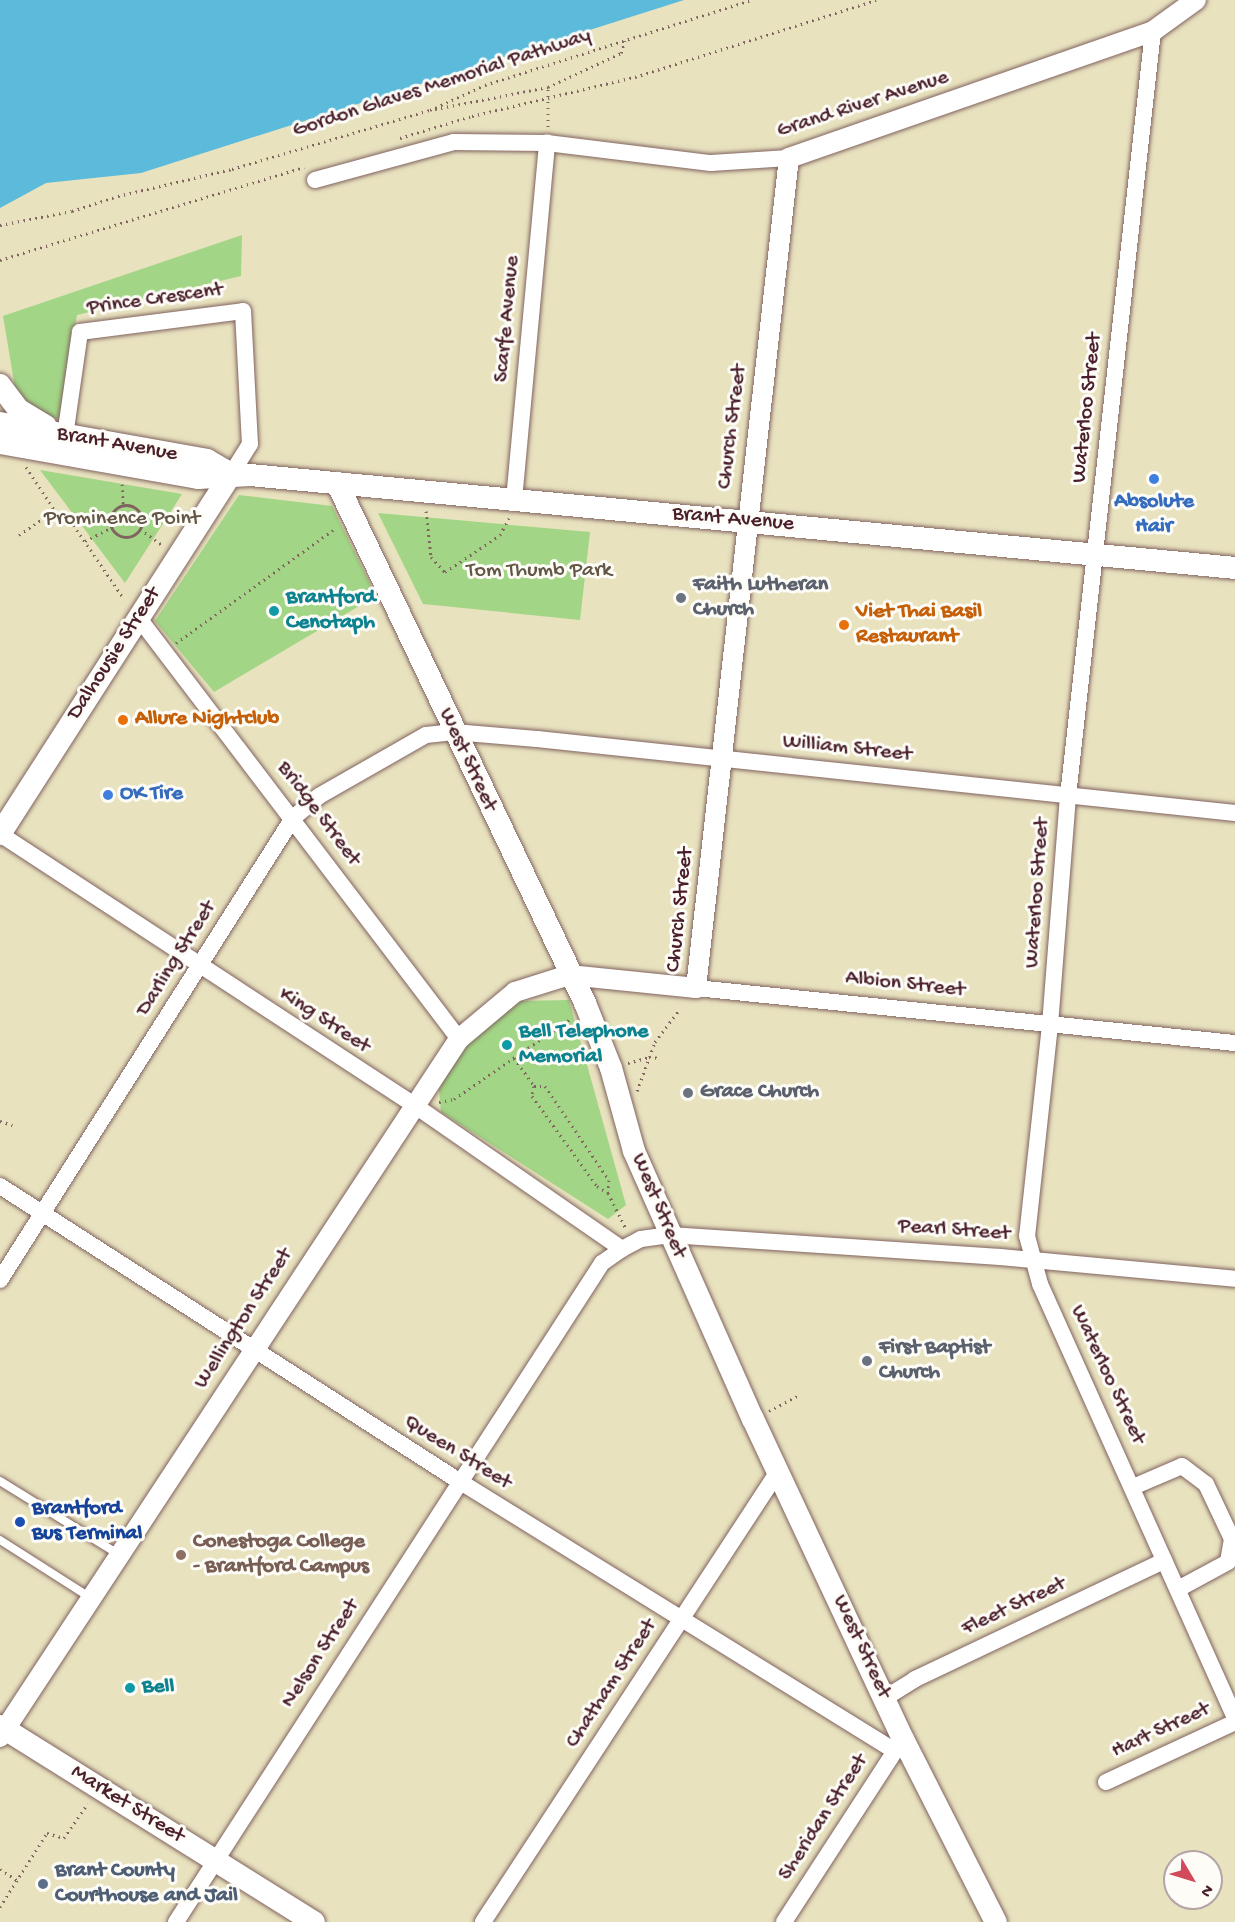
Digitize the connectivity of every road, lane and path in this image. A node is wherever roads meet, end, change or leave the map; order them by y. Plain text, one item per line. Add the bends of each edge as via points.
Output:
1 (753, 0) edge
2 (1196, 0) edge
3 (1152, 31) junction
4 (625, 41) junction
5 (548, 87) junction
6 (430, 110) junction
7 (547, 143) junction
8 (789, 158) junction
9 (315, 180) dead end
10 (0, 225) edge
11 (0, 385) edge
12 (0, 423) edge
13 (65, 436) junction
14 (0, 443) edge
15 (21, 461) dead end
16 (231, 474) junction
17 (337, 483) junction
18 (424, 492) junction
19 (514, 500) junction
20 (55, 510) junction
21 (352, 516) junction
22 (746, 521) junction
23 (111, 528) junction
24 (140, 529) junction
25 (19, 535) dead end
26 (85, 541) junction
27 (1094, 555) junction
28 (178, 556) junction
29 (1235, 568) edge
30 (122, 596) dead end
31 (138, 617) junction
32 (165, 651) junction
33 (454, 732) junction
34 (724, 759) junction
35 (1068, 796) junction
36 (1235, 813) edge
37 (293, 818) junction
38 (0, 834) edge
39 (198, 968) junction
40 (570, 975) junction
41 (696, 988) junction
42 (585, 1004) junction
43 (678, 1011) dead end
44 (1050, 1025) junction
45 (459, 1040) junction
46 (1235, 1044) edge
47 (649, 1057) junction
48 (514, 1058) junction
49 (661, 1058) dead end
50 (611, 1068) junction
51 (534, 1086) junction
52 (636, 1093) dead end
53 (414, 1106) junction
54 (0, 1121) edge
55 (12, 1125) dead end
56 (0, 1186) edge
57 (608, 1193) junction
58 (42, 1214) junction
59 (670, 1235) junction
60 (628, 1246) junction
61 (1034, 1260) junction
62 (1235, 1279) edge
63 (0, 1281) edge
64 (252, 1349) junction
65 (799, 1395) dead end
66 (753, 1419) junction
67 (779, 1470) junction
68 (0, 1481) edge
69 (459, 1481) junction
70 (1134, 1487) junction
71 (0, 1540) edge
72 (120, 1555) junction
73 (1164, 1561) junction
74 (1178, 1589) junction
75 (92, 1598) junction
76 (681, 1619) junction
77 (885, 1698) junction
78 (1235, 1717) edge
79 (1235, 1722) edge
80 (2, 1730) edge
81 (899, 1745) junction
82 (1106, 1782) dead end
83 (99, 1786) junction
84 (215, 1861) junction
85 (0, 1869) edge
86 (17, 1880) junction
87 (0, 1907) edge
88 (176, 1922) edge
89 (314, 1922) edge
90 (483, 1922) edge
91 (784, 1922) edge
92 (996, 1922) edge

1 - 4 path, Gordon Glaves Memorial Pathway
2 - 3 street, Grand River Avenue
3 - 8 street, Grand River Avenue
3 - 27 street, Waterloo Street
4 - 5 path via 621,53
4 - 6 path, Gordon Glaves Memorial Pathway via 485,85
5 - 6 path
5 - 7 path
6 - 10 path, Gordon Glaves Memorial Pathway via 214,174
7 - 8 street, Grand River Avenue via 711,163
7 - 9 street, Grand River Avenue via 454,142
7 - 19 street, Scarfe Avenue
8 - 22 street, Church Street
11 - 13 main road via 19,410
12 - 13 main road, Brant Avenue
13 - 16 main road, Brant Avenue via 207,460
13 - 16 street, Prince Crescent via 80,332 243,310 250,444
14 - 16 main road, Brant Avenue via 198,478
15 - 20 path
16 - 17 main road, Brant Avenue
16 - 28 main road, Dalhousie Street
17 - 18 main road, Brant Avenue
17 - 21 main road, West Street
18 - 19 main road, Brant Avenue
18 - 19 path via 431,556 445,572 500,535 509,521
19 - 22 main road, Brant Avenue
20 - 25 path
20 - 26 path via 64,524 70,520
21 - 32 path
21 - 33 main road, West Street
22 - 27 main road, Brant Avenue
22 - 34 street, Church Street
23 - 24 path via 125,537
23 - 24 path via 114,509 123,505 139,512
23 - 26 path
24 - 28 path
26 - 30 path
27 - 29 main road, Brant Avenue
27 - 35 street, Waterloo Street
28 - 31 main road, Dalhousie Street
31 - 32 street, Bridge Street
31 - 38 main road, Dalhousie Street
32 - 37 street, Bridge Street
33 - 34 street, William Street
33 - 37 street, Darling Street via 426,735 319,796
33 - 40 main road, West Street
34 - 35 street, William Street
34 - 41 street, Church Street
35 - 36 street, William Street
35 - 44 street, Waterloo Street
37 - 39 street, Darling Street
37 - 45 street, Bridge Street
38 - 39 street, King Street
39 - 53 street, King Street
39 - 58 street, Darling Street
40 - 41 street, Albion Street
40 - 42 main road, West Street
40 - 45 street, Wellington Street via 515,992
41 - 44 street, Albion Street
42 - 48 path via 574,1017
42 - 50 main road, West Street
43 - 47 path
44 - 46 street, Albion Street
44 - 61 street, Waterloo Street via 1027,1236
45 - 53 street, Wellington Street
47 - 49 path
47 - 50 path
47 - 52 path
48 - 51 path
48 - 53 path via 454,1099
50 - 59 main road, West Street via 634,1151
51 - 57 path via 532,1096 597,1186
51 - 57 path via 545,1086 609,1180
53 - 60 street, King Street
53 - 64 street, Wellington Street
54 - 55 path
56 - 58 street, Queen Street
57 - 60 path
58 - 63 street, Darling Street
58 - 64 street, Queen Street
59 - 60 street, Nelson Street
59 - 61 street, Pearl Street
59 - 66 main road, West Street
60 - 69 street, Nelson Street via 602,1263
61 - 62 street, Pearl Street
61 - 70 street, Waterloo Street via 1040,1284
64 - 69 street, Queen Street
64 - 72 street, Wellington Street
65 - 66 path
66 - 67 main road, West Street
67 - 76 street, Chatham Street
67 - 77 main road, West Street
68 - 72 lane
69 - 76 street, Queen Street
69 - 84 street, Nelson Street
70 - 73 street, Waterloo Street
70 - 74 street via 1182,1466 1206,1484 1232,1539 1228,1562
71 - 75 lane
72 - 75 street, Wellington Street
73 - 74 street, Waterloo Street
73 - 77 street, Fleet Street via 915,1679
74 - 78 street, Waterloo Street
75 - 80 street, Wellington Street
76 - 81 street, Queen Street
76 - 90 street, Chatham Street
77 - 81 main road, West Street
79 - 82 street, Hart Street
80 - 83 main road, Market Street
81 - 91 street, Sheridan Street
81 - 92 main road, West Street
83 - 84 main road, Market Street
83 - 86 path via 64,1838 47,1833
84 - 88 street, Nelson Street
84 - 89 main road, Market Street
85 - 86 path
86 - 87 path

